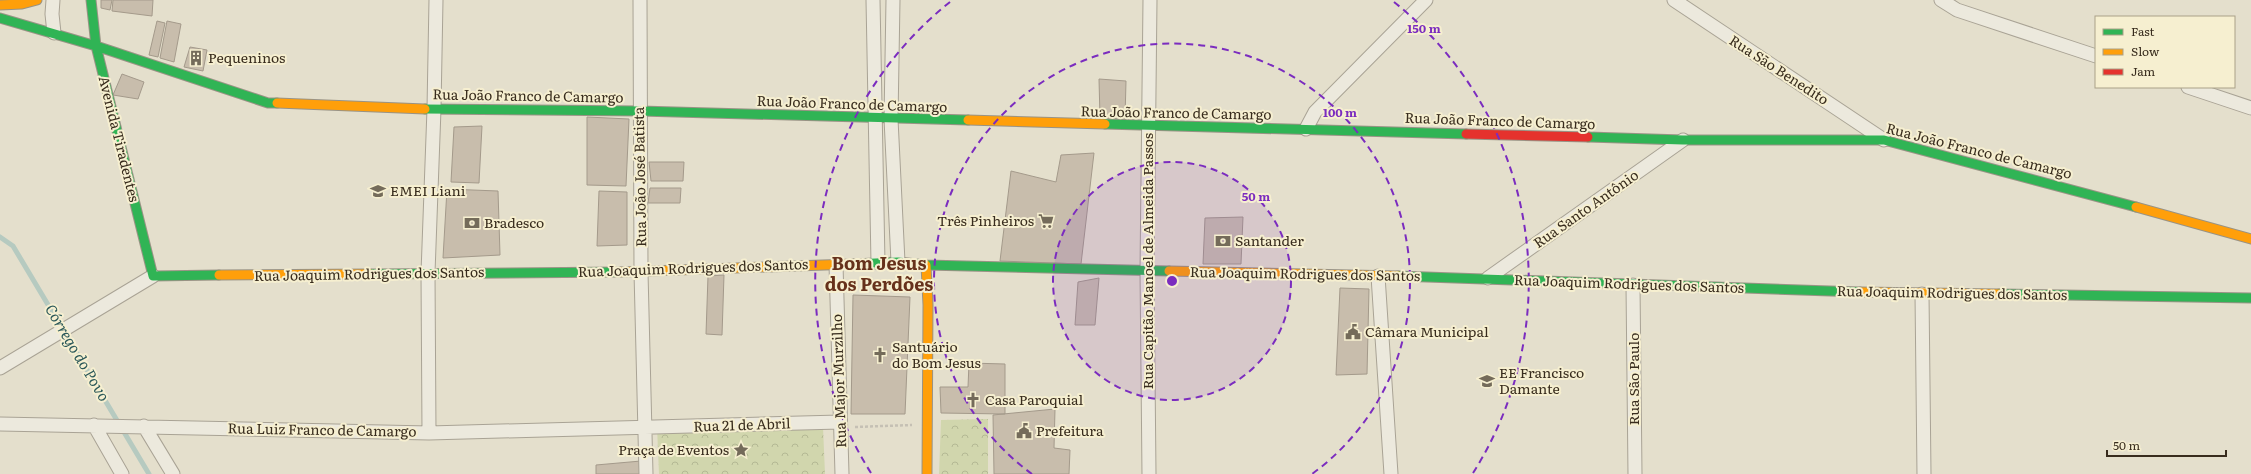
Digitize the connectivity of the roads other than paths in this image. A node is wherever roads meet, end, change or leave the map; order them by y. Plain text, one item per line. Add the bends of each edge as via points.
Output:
1 (37, 0) edge
2 (53, 0) edge
3 (91, 0) edge
4 (436, 0) edge
5 (640, 0) edge
6 (874, 0) edge
7 (893, 0) edge
8 (1150, 0) edge
9 (1426, 0) edge
10 (1674, 0) edge
11 (1941, 0) edge
12 (0, 5) edge
13 (0, 18) edge
14 (54, 33) junction
15 (96, 46) junction
16 (2095, 56) edge
17 (2191, 88) edge
18 (2251, 108) edge
19 (434, 109) junction
20 (640, 111) junction
21 (877, 119) junction
22 (891, 119) junction
23 (1148, 127) junction
24 (1306, 129) junction
25 (1684, 140) junction
26 (1884, 140) junction
27 (2251, 239) edge
28 (898, 262) junction
29 (878, 263) junction
30 (836, 264) junction
31 (926, 265) junction
32 (1147, 271) junction
33 (641, 272) junction
34 (428, 273) junction
35 (153, 276) junction
36 (1378, 276) junction
37 (1488, 278) junction
38 (1633, 285) junction
39 (1922, 294) junction
40 (2251, 298) edge
41 (0, 368) edge
42 (0, 424) edge
43 (840, 425) junction
44 (94, 426) junction
45 (144, 426) junction
46 (644, 428) junction
47 (429, 433) junction
48 (122, 474) edge
49 (173, 474) edge
50 (646, 474) edge
51 (842, 474) edge
52 (927, 474) edge
53 (1149, 474) edge
54 (1391, 474) edge
55 (1635, 474) edge
56 (1924, 474) edge

1 - 12 street
2 - 14 street
3 - 15 street, Avenida Tiradentes
4 - 19 street
5 - 20 street, Rua João José Batista
6 - 21 street
7 - 22 street
8 - 23 street, Rua Capitão Manoel de Almeida Passos
9 - 24 street via 1316,112
10 - 26 street, Rua São Benedito
11 - 16 street via 1957,10
13 - 14 street, Rua João Franco de Camargo
14 - 15 street, Rua João Franco de Camargo
15 - 19 street, Rua João Franco de Camargo via 268,103
15 - 35 street, Avenida Tiradentes
17 - 18 street
19 - 20 street, Rua João Franco de Camargo
19 - 34 street
20 - 21 street, Rua João Franco de Camargo
20 - 33 street, Rua João José Batista
21 - 22 street, Rua João Franco de Camargo
21 - 29 street
22 - 23 street, Rua João Franco de Camargo
22 - 28 street
23 - 24 street, Rua João Franco de Camargo
23 - 32 street, Rua Capitão Manoel de Almeida Passos
24 - 25 street, Rua João Franco de Camargo
25 - 26 street, Rua João Franco de Camargo
25 - 37 street, Rua Santo Antônio
26 - 27 street, Rua João Franco de Camargo
28 - 29 street, Rua Joaquim Rodrigues dos Santos
28 - 31 street, Rua Joaquim Rodrigues dos Santos
29 - 30 street, Rua Joaquim Rodrigues dos Santos
30 - 33 street, Rua Joaquim Rodrigues dos Santos
30 - 43 street, Rua Major Murzilho
31 - 32 street, Rua Joaquim Rodrigues dos Santos
31 - 52 street
32 - 36 street, Rua Joaquim Rodrigues dos Santos
32 - 53 street, Rua Capitão Manoel de Almeida Passos
33 - 34 street, Rua Joaquim Rodrigues dos Santos
33 - 46 street, Rua João José Batista
34 - 35 street, Rua Joaquim Rodrigues dos Santos
34 - 47 street
35 - 41 street
36 - 37 street, Rua Joaquim Rodrigues dos Santos
36 - 54 street
37 - 38 street, Rua Joaquim Rodrigues dos Santos
38 - 39 street, Rua Joaquim Rodrigues dos Santos
38 - 55 street, Rua São Paulo
39 - 40 street, Rua Joaquim Rodrigues dos Santos
39 - 56 street
42 - 44 street, Rua Luiz Franco de Camargo
43 - 46 street, Rua 21 de Abril
43 - 51 street, Rua Major Murzilho
44 - 45 street, Rua Luiz Franco de Camargo
44 - 48 street
45 - 47 street, Rua Luiz Franco de Camargo
45 - 49 street
46 - 47 street, Rua Luiz Franco de Camargo
46 - 50 street, Rua João José Batista

